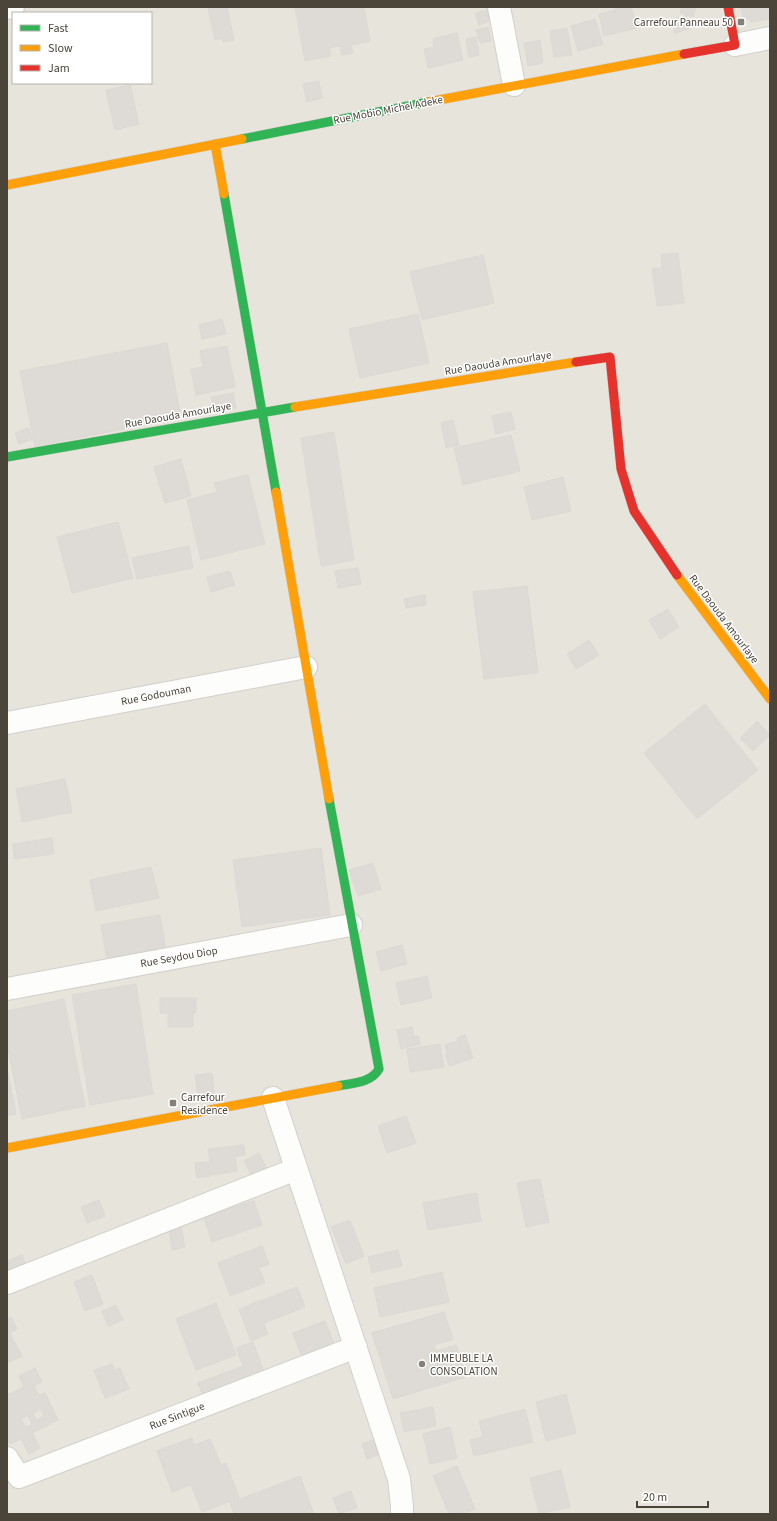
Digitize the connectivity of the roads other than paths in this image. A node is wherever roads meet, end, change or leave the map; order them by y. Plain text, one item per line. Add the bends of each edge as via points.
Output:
1 (12, 7) edge
2 (499, 7) edge
3 (728, 7) edge
4 (7, 8) edge
5 (770, 38) edge
6 (735, 45) junction
7 (514, 85) junction
8 (214, 144) junction
9 (7, 184) edge
10 (260, 413) junction
11 (7, 457) edge
12 (306, 667) junction
13 (770, 699) edge
14 (7, 723) edge
15 (351, 925) junction
16 (7, 989) edge
17 (273, 1098) junction
18 (7, 1148) edge
19 (296, 1170) junction
20 (7, 1283) edge
21 (356, 1347) junction
22 (7, 1458) edge
23 (402, 1514) edge

1 - 4 street
2 - 7 street
3 - 6 street
5 - 6 street, Rue Mobio Michel Adeke
6 - 7 street, Rue Mobio Michel Adeke
7 - 8 street, Rue Mobio Michel Adeke
8 - 9 street, Rue Mobio Michel Adeke
8 - 10 street
10 - 11 street, Rue Daouda Amourlaye
10 - 12 street
10 - 13 street, Rue Daouda Amourlaye via 610,357 622,470 634,511 664,558
12 - 14 street, Rue Godouman
12 - 15 street
15 - 16 street, Rue Seydou Diop
15 - 17 street via 379,1069 375,1076 365,1081
17 - 18 street
17 - 19 street
19 - 20 street
19 - 21 street
21 - 22 street, Rue Sintigue via 19,1477
21 - 23 street via 399,1479

